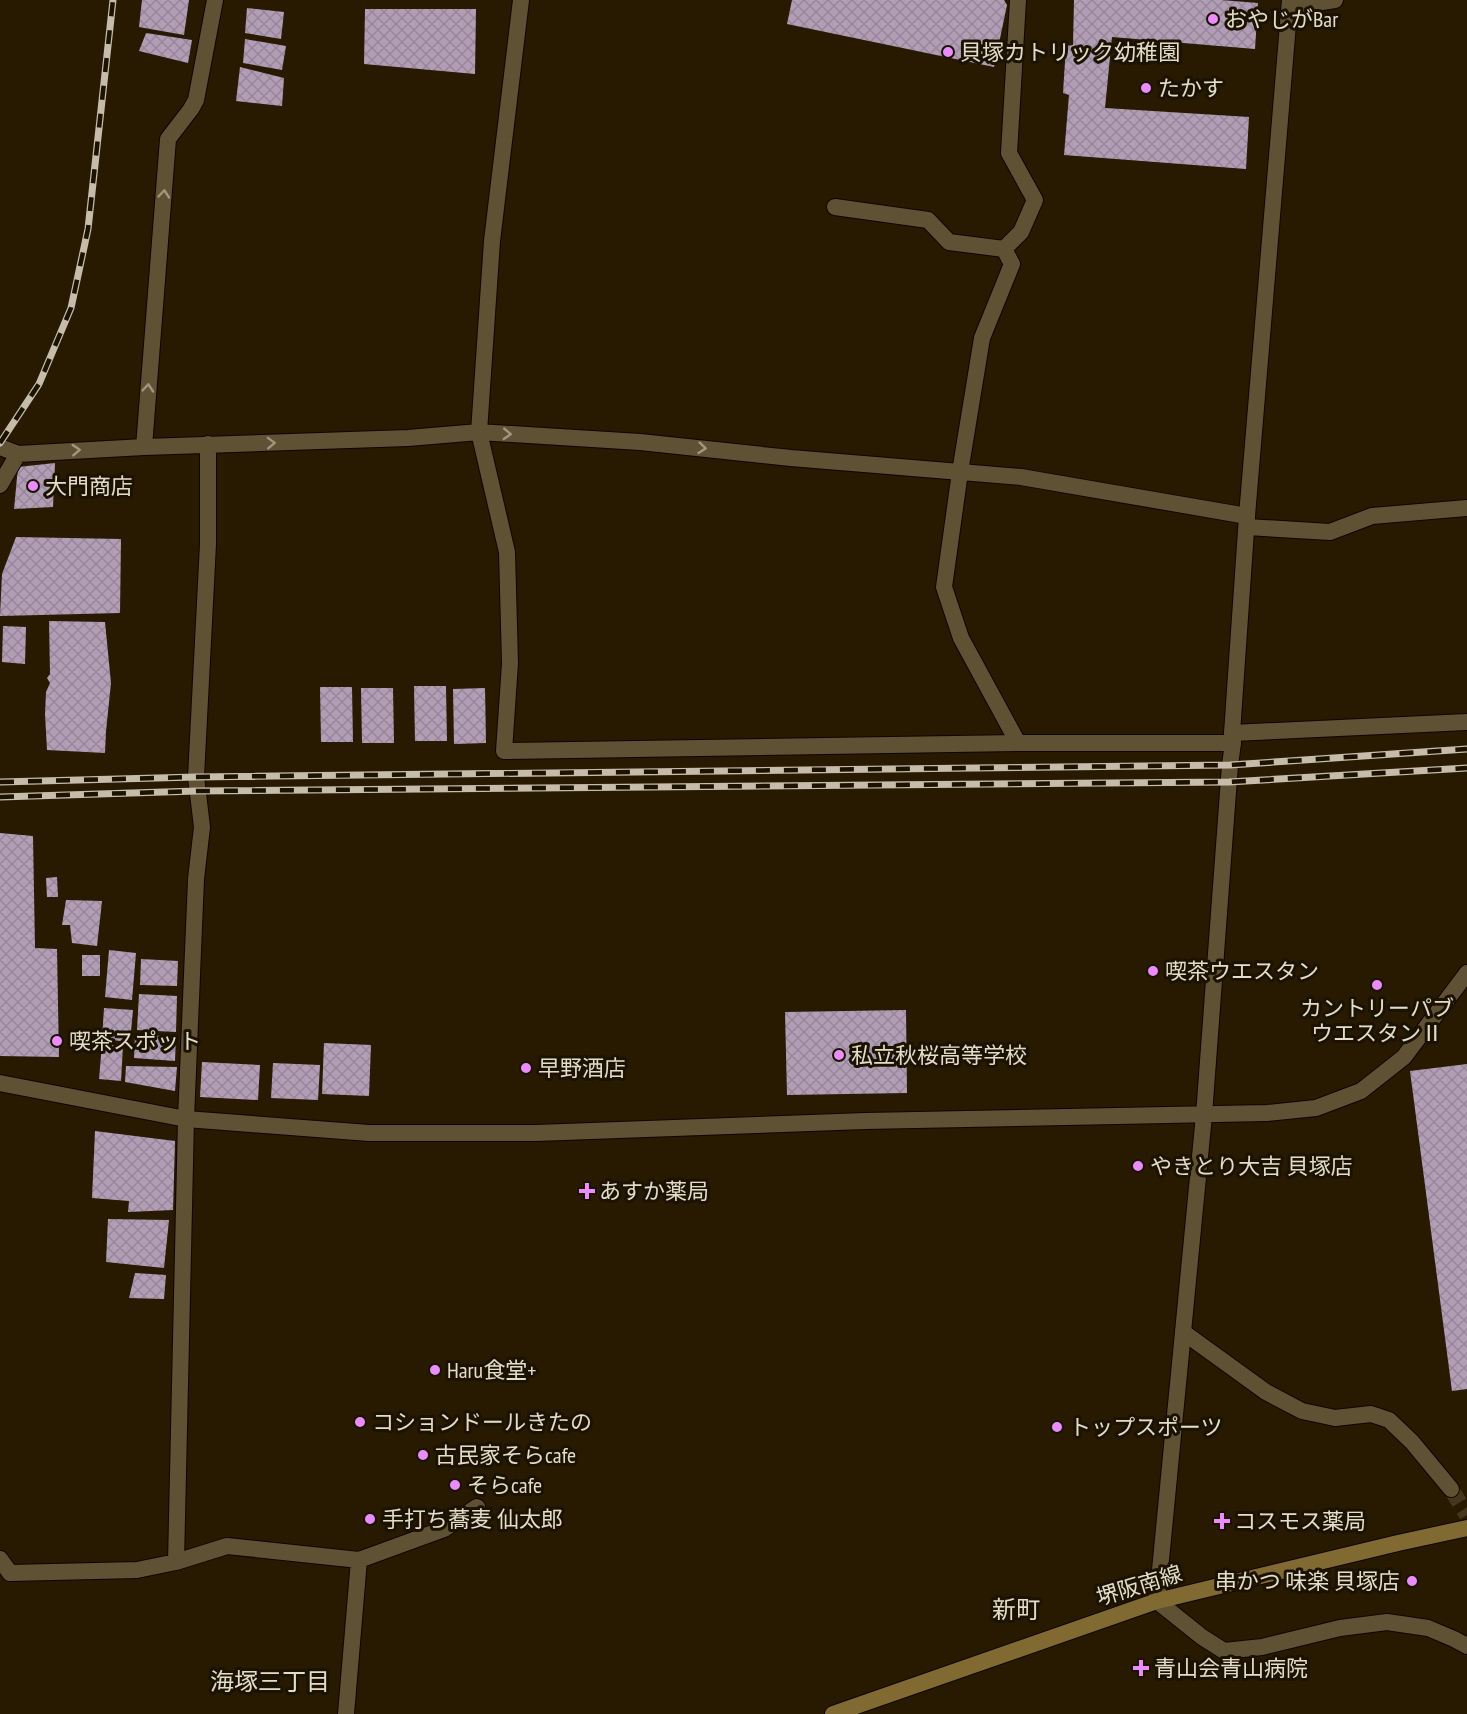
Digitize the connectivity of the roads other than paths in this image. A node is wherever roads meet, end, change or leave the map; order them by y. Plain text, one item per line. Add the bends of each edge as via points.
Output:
1 (215, 0) edge
2 (521, 0) edge
3 (1018, 0) edge
4 (1335, 0) edge
5 (1290, 3) edge
6 (835, 207) dead end
7 (1004, 249) junction
8 (479, 432) junction
9 (208, 444) junction
10 (0, 447) edge
11 (144, 447) junction
12 (18, 454) junction
13 (960, 472) junction
14 (0, 485) edge
15 (1467, 508) edge
16 (1246, 522) junction
17 (1467, 722) edge
18 (1233, 738) junction
19 (1018, 743) junction
20 (1467, 973) edge
21 (0, 1083) edge
22 (1204, 1115) junction
23 (186, 1119) junction
24 (1183, 1332) junction
25 (1451, 1489) tunnel mouth
26 (477, 1507) dead end
27 (1467, 1528) edge
28 (0, 1559) edge
29 (359, 1560) junction
30 (176, 1562) junction
31 (1157, 1601) junction
32 (1467, 1646) edge
33 (346, 1714) edge
34 (833, 1714) edge

11 -> 1 street via 168,138 196,100
2 - 8 street via 492,241
3 - 7 street via 1009,153 1035,200 1021,232
4 - 5 street
5 - 16 street
6 - 7 street via 928,220 949,242
7 - 13 street via 1012,264 982,338
9 -> 8 street
8 -> 13 street via 640,442
8 - 19 street via 507,552 510,663 504,751
9 - 11 street
9 - 23 street via 208,544 195,777 202,827 196,879
10 - 12 street
12 -> 11 street
12 - 14 street
13 - 16 street via 1021,477
13 - 19 street via 944,587 961,638
15 - 16 street via 1372,516 1330,532
16 - 18 street
17 - 18 street
18 - 19 street
18 - 22 street
20 - 22 street via 1404,1057 1361,1091 1316,1108
21 - 23 street
22 - 23 street via 853,1121 524,1133 369,1133
22 - 24 street
23 - 30 street
24 - 25 street via 1266,1392 1302,1411 1335,1418 1371,1414 1389,1420
24 - 31 street
26 - 29 street via 444,1529
27 - 31 main road, 堺阪南線
28 - 30 street via 10,1573 137,1570
29 - 30 street via 227,1546
29 - 33 street
31 - 32 street via 1224,1651 1387,1622 1428,1628
31 - 34 main road, 堺阪南線

